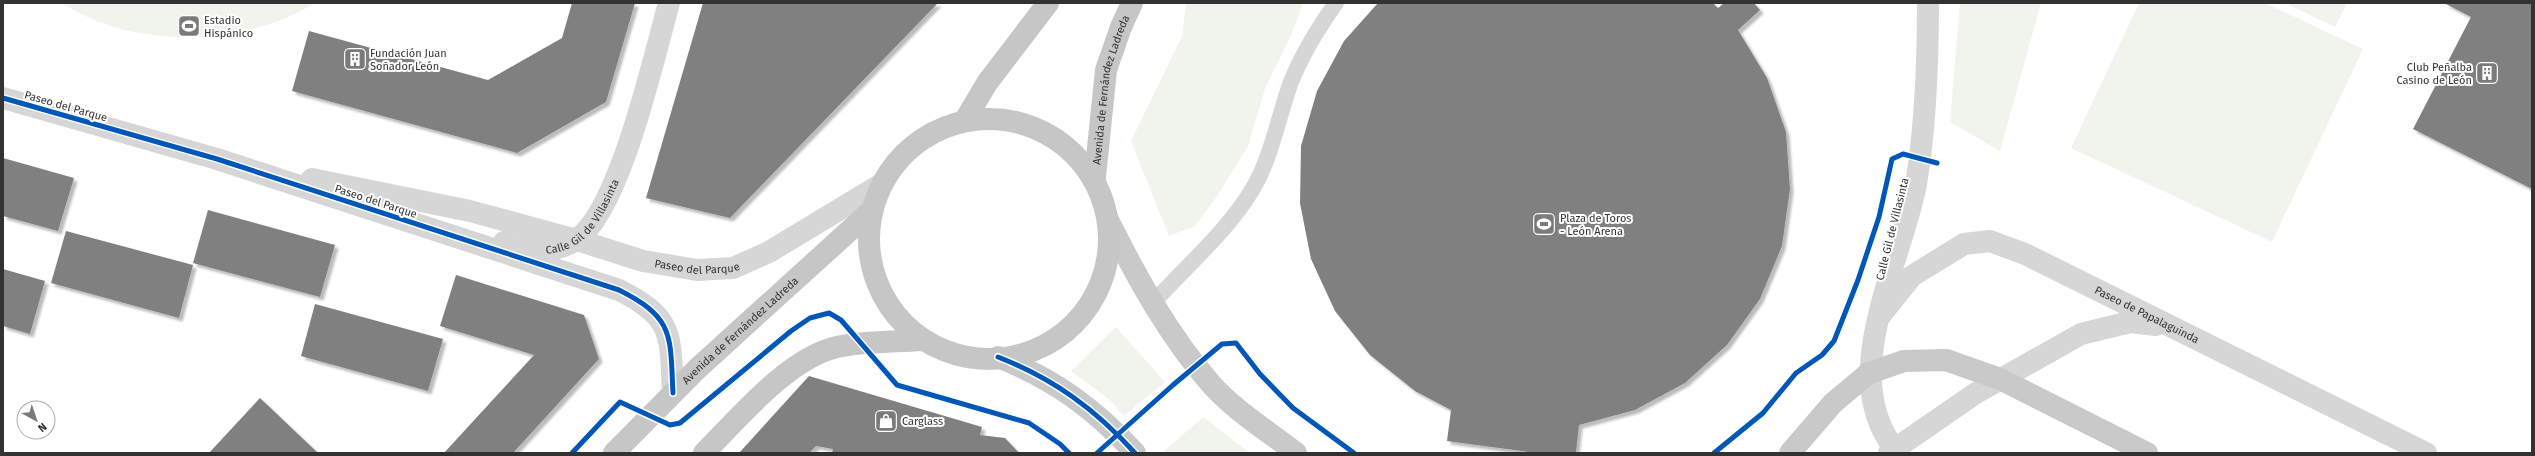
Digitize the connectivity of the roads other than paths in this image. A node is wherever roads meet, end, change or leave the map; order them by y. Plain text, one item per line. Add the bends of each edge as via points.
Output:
1 (669, 3) edge
2 (1048, 3) edge
3 (1132, 3) edge
4 (1336, 3) edge
5 (1928, 3) edge
6 (3, 98) edge
7 (965, 120) junction
8 (217, 159) junction
9 (1095, 177) junction
10 (880, 185) junction
11 (344, 202) junction
12 (870, 212) junction
13 (1108, 220) junction
14 (577, 240) junction
15 (1153, 304) junction
16 (1880, 316) junction
17 (2169, 326) junction
18 (922, 340) junction
19 (998, 358) junction
20 (1870, 373) junction
21 (2000, 379) junction
22 (673, 393) junction
23 (1894, 452) edge
24 (614, 453) edge
25 (704, 453) edge
26 (1135, 453) edge
27 (1296, 453) edge
28 (1790, 453) edge
29 (2147, 453) edge
30 (2426, 453) edge

1 - 14 street, Calle Gil de Villasinta via 632,134 614,183 596,217
2 - 7 highway via 987,83
3 - 9 highway, Avenida de Fernández Ladreda via 1106,70
4 - 15 lane via 1320,26 1292,81 1273,141 1253,189 1222,232
5 - 16 street, Calle Gil de Villasinta via 1928,80 1916,184
6 - 8 street, Paseo del Parque
7 - 9 highway via 1000,119 1035,128 1068,148
7 - 10 highway via 929,132 901,157
8 - 11 street, Paseo del Parque
8 - 14 street, Paseo del Parque via 470,211
9 - 13 highway via 1105,199
10 - 12 highway
10 - 14 street, Paseo del Parque via 769,252 733,268 697,270 643,261
11 - 14 street, Calle Gil de Villasinta via 376,204 530,250 558,249
11 - 22 street, Paseo del Parque via 607,286 643,302 662,321 666,333 670,346
12 - 18 highway via 868,248 876,281 892,309
12 - 22 highway, Avenida de Fernández Ladreda
13 - 15 main road
13 - 19 highway via 1108,261 1103,280 1082,315 1069,330 1040,349
15 - 27 main road via 1212,385
16 - 17 street, Paseo de Papalaguinda via 1912,276 1964,244 1990,241 2025,254
16 - 20 street, Calle Gil de Villasinta
17 - 21 street via 2130,322 2081,334
17 - 30 street, Paseo de Papalaguinda
18 - 19 highway via 936,350 956,356
18 - 25 highway via 835,348 804,362 776,383
19 - 26 main road via 1032,371 1072,394 1118,434
20 - 21 main road via 1904,361 1946,360
20 - 23 street, Calle Gil de Villasinta via 1877,415
20 - 28 main road via 1833,403
21 - 23 street via 1976,393
21 - 29 main road
22 - 24 highway, Avenida de Fernández Ladreda

